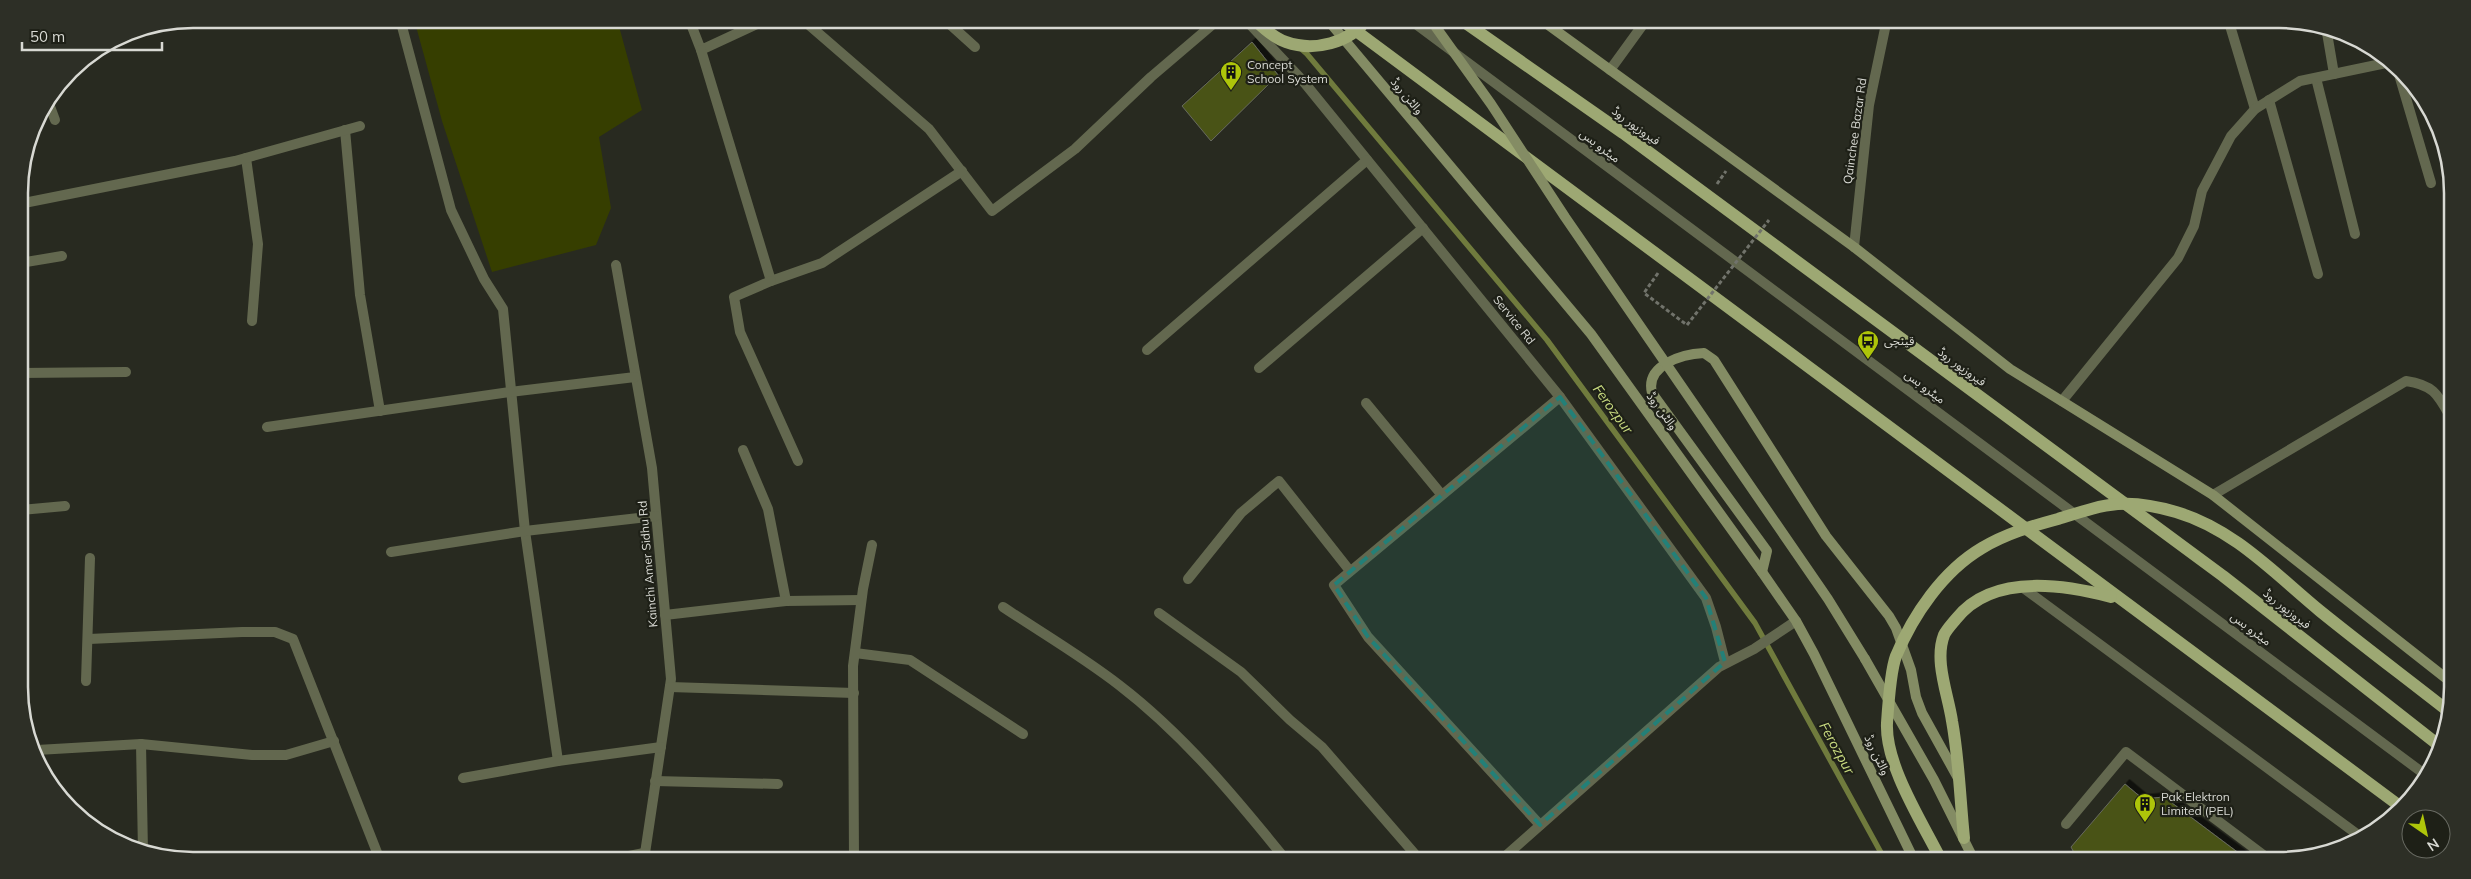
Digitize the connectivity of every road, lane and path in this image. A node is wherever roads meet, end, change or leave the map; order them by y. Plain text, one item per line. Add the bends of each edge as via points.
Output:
1 (402, 28) edge
2 (692, 28) edge
3 (749, 28) edge
4 (812, 28) edge
5 (954, 28) edge
6 (1209, 28) edge
7 (1253, 28) edge
8 (1262, 28) edge
9 (1335, 28) edge
10 (1352, 28) edge
11 (1359, 28) edge
12 (1421, 28) edge
13 (1436, 28) edge
14 (1473, 28) edge
15 (1552, 28) edge
16 (1640, 28) edge
17 (1885, 28) edge
18 (2231, 28) edge
19 (2327, 35) edge
20 (975, 47) dead end
21 (701, 50) junction
22 (2381, 63) edge
23 (1610, 70) junction
24 (2334, 74) junction
25 (2316, 78) junction
26 (2402, 83) edge
27 (2269, 100) junction
28 (51, 109) edge
29 (2255, 109) junction
30 (55, 120) dead end
31 (360, 126) dead end
32 (344, 130) junction
33 (246, 158) junction
34 (1367, 160) junction
35 (1734, 160) junction
36 (962, 171) junction
37 (2431, 183) dead end
38 (1708, 196) junction
39 (28, 202) edge
40 (1769, 220) dead end
41 (1423, 228) junction
42 (2355, 234) dead end
43 (1854, 247) junction
44 (62, 256) dead end
45 (1668, 260) junction
46 (28, 262) edge
47 (616, 265) dead end
48 (2318, 274) dead end
49 (771, 281) junction
50 (252, 320) dead end
51 (1147, 350) dead end
52 (1259, 368) dead end
53 (126, 372) dead end
54 (28, 373) edge
55 (635, 377) junction
56 (510, 392) junction
57 (1560, 397) junction
58 (2062, 401) junction
59 (1366, 403) dead end
60 (2444, 405) edge
61 (380, 410) junction
62 (267, 427) dead end
63 (743, 450) dead end
64 (798, 461) dead end
65 (1441, 494) junction
66 (2213, 495) junction
67 (65, 506) dead end
68 (28, 509) edge
69 (656, 516) junction
70 (525, 530) junction
71 (872, 545) dead end
72 (391, 552) dead end
73 (90, 558) dead end
74 (1350, 571) junction
75 (1762, 572) junction
76 (1188, 579) dead end
77 (2022, 587) junction
78 (2119, 599) junction
79 (862, 600) junction
80 (786, 601) junction
81 (1003, 607) dead end
82 (1159, 613) dead end
83 (665, 615) junction
84 (1796, 621) junction
85 (89, 639) junction
86 (855, 653) junction
87 (1725, 662) junction
88 (2444, 677) edge
89 (86, 681) dead end
90 (670, 687) junction
91 (854, 693) junction
92 (2442, 706) edge
93 (1023, 734) dead end
94 (334, 741) junction
95 (2434, 742) edge
96 (141, 744) junction
97 (661, 747) junction
98 (40, 750) edge
99 (558, 761) junction
100 (2420, 771) edge
101 (463, 778) dead end
102 (1958, 778) junction
103 (655, 781) junction
104 (778, 784) dead end
105 (2395, 803) edge
106 (2066, 824) dead end
107 (1540, 825) junction
108 (2355, 833) edge
109 (1964, 838) junction
110 (143, 844) edge
111 (1279, 851) edge
112 (1413, 851) edge
113 (1511, 851) edge
114 (1910, 851) edge
115 (1937, 851) edge
116 (1970, 851) edge
117 (2258, 851) edge
118 (377, 852) edge
119 (645, 852) edge
120 (854, 852) edge

1 - 56 street via 451,210 484,279 503,308
2 - 21 street
3 - 21 street
4 - 36 street via 929,129
5 - 20 street
6 - 36 street via 1151,77 1075,150 992,211
7 - 34 street, Service Rd via 1303,81
8 - 11 main road, bridge via 1285,42 1315,47 1340,41
9 - 75 main road, والٹن روڈ via 1591,334
10 - 45 main road
12 - 100 street, میٹرو بس
13 - 109 main road, bridge via 1828,599
14 - 38 main road, فیروزپور روڈ
15 - 23 main road
16 - 23 street
17 - 43 street, Qainchee Bazar Rd via 1869,105
18 - 29 street
19 - 24 street
21 - 49 street
22 - 24 street
23 - 35 main road
24 - 25 street
25 - 27 street via 2300,81
25 - 42 street
26 - 37 street
27 - 29 street
27 - 48 street
28 - 30 street
29 - 58 street via 2231,136 2202,191 2194,226 2178,258
31 - 32 street
32 - 33 street
32 - 61 street via 360,295
33 - 39 street
33 - 50 street via 258,244
34 - 41 street, Service Rd
34 - 51 street
35 - 38 path
35 - 43 main road
36 - 49 street via 822,264
38 - 95 main road, فیروزپور روڈ via 2223,576
40 - 45 path, bridge via 1687,325 1644,293
41 - 52 street
41 - 57 street, Service Rd
43 - 58 main road via 2010,369
44 - 46 street
45 - 78 main road
47 - 55 street, Kainchi Amer Sidhu Rd
49 - 64 street via 734,297 740,332
53 - 54 street
55 - 56 street
55 - 69 street, Kainchi Amer Sidhu Rd via 652,468
56 - 61 street
56 - 70 street
57 - 65 street
57 - 87 street, Service Rd via 1706,598
58 - 66 main road
59 - 65 street
60 - 66 street via 2438,395 2422,383 2406,381
61 - 62 street
63 - 80 street via 768,509
65 - 74 street
66 - 88 main road
67 - 68 street
69 - 70 street
69 - 83 street, Kainchi Amer Sidhu Rd
70 - 72 street
70 - 99 street
71 - 79 street
73 - 85 street
74 - 76 street via 1280,481 1241,513
74 - 107 street via 1334,585 1368,637
75 - 84 main road, والٹن روڈ
75 - 102 main road via 1767,551 1652,393 1650,380 1654,374 1677,358 1704,353 1714,360 1826,536 1888,616 1896,628 1911,670 1922,713
77 - 78 main road via 2074,587
77 - 102 main road via 1994,591 1964,608 1944,634 1941,658
77 - 108 street
78 - 105 main road
79 - 80 street
79 - 86 street
80 - 83 street
81 - 111 street via 1119,685 1163,722 1198,757
82 - 112 street via 1241,672 1322,747
83 - 90 street, Kainchi Amer Sidhu Rd
84 - 87 street via 1754,649
84 - 114 main road, والٹن روڈ
85 - 89 street
85 - 94 street via 275,632 293,639
86 - 91 street
86 - 93 street via 910,660
87 - 107 street
90 - 91 street
90 - 97 street, Kainchi Amer Sidhu Rd
91 - 120 street
92 - 115 main road, bridge via 2242,545 2200,521 2176,512 2133,502 2108,504 2017,531 1981,548 1944,579 1919,613 1896,658 1887,724 1892,759
94 - 96 street via 286,755 252,755
94 - 118 street
96 - 98 street
96 - 110 street
97 - 99 street
97 - 103 street, Kainchi Amer Sidhu Rd
99 - 101 street
102 - 109 main road
103 - 104 street
103 - 119 street, Kainchi Amer Sidhu Rd
106 - 117 street via 2126,752
107 - 113 street
109 - 116 main road

